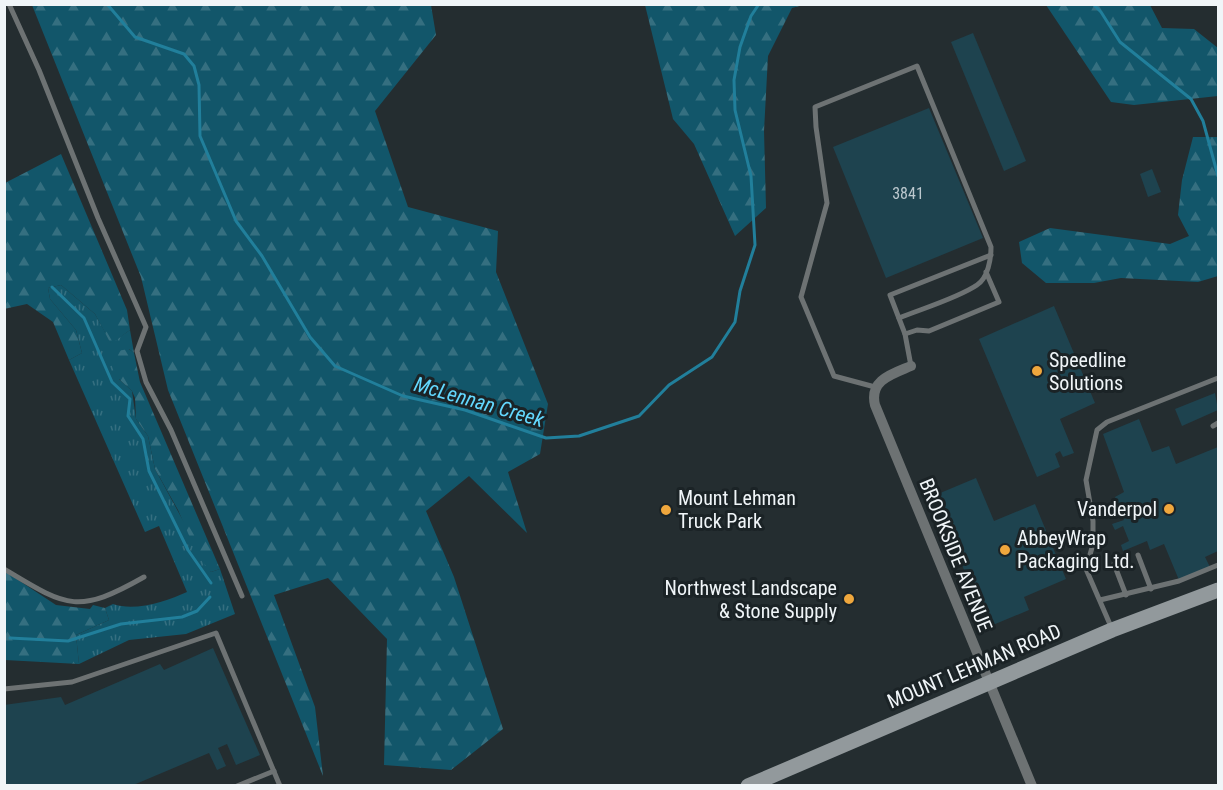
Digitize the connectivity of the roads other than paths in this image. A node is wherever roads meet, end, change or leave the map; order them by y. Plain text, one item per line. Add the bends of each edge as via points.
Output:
1 (9, 4) edge
2 (991, 255) junction
3 (986, 272) junction
4 (899, 318) junction
5 (905, 334) junction
6 (911, 366) joint
7 (1218, 378) edge
8 (875, 387) junction
9 (1138, 555) dead end
10 (1114, 564) dead end
11 (1218, 565) edge
12 (4, 569) edge
13 (144, 577) dead end
14 (1151, 589) junction
15 (1218, 590) edge
16 (1126, 594) junction
17 (242, 596) dead end
18 (1100, 600) junction
19 (1112, 630) junction
20 (989, 683) junction
21 (4, 689) edge
22 (274, 771) junction
23 (237, 786) edge
24 (280, 786) edge
25 (748, 786) edge
26 (1032, 786) edge

1 - 17 lane via 146,327 137,351 146,382 171,430
2 - 3 lane
2 - 4 lane via 890,295
2 - 8 lane via 917,66 815,107 827,203 801,297 834,376
3 - 4 lane via 979,285
3 - 5 lane via 999,302 929,331
4 - 5 lane
5 - 6 lane
6 - 8 street
7 - 18 lane via 1107,422 1097,430 1086,480 1093,521 1093,544 1086,569
8 - 20 street, BROOKSIDE AVENUE via 875,405
9 - 14 lane
10 - 16 lane
11 - 14 lane
12 - 13 lane via 67,603 110,596
14 - 16 lane
15 - 19 main road, MOUNT LEHMAN ROAD
16 - 18 lane
18 - 19 lane
19 - 20 main road, MOUNT LEHMAN ROAD
20 - 25 main road, MOUNT LEHMAN ROAD
20 - 26 street, BROOKSIDE AVENUE
21 - 22 lane via 72,681 216,633
22 - 23 lane
22 - 24 lane

